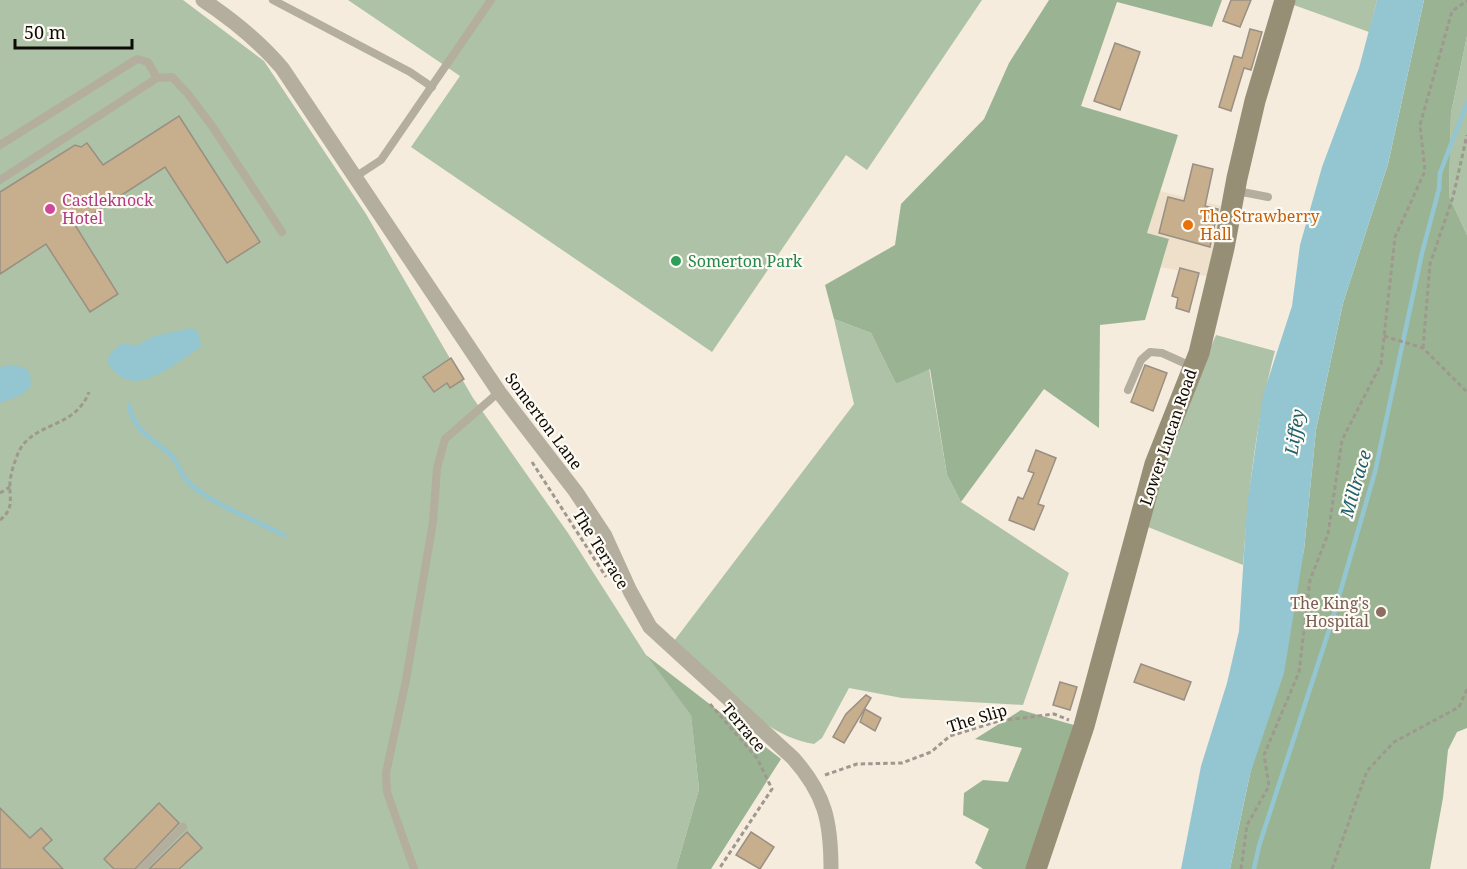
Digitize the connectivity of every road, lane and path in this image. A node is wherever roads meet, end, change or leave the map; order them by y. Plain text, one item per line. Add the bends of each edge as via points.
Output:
1 (203, 0) edge
2 (273, 0) edge
3 (491, 0) edge
4 (1284, 0) edge
5 (1467, 1) edge
6 (157, 78) junction
7 (432, 87) junction
8 (1467, 135) edge
9 (0, 145) edge
10 (355, 177) junction
11 (0, 180) edge
12 (1235, 191) junction
13 (1268, 197) dead end
14 (282, 232) dead end
15 (1384, 336) junction
16 (1423, 348) junction
17 (1193, 367) junction
18 (1128, 390) dead end
19 (89, 392) dead end
20 (498, 392) junction
21 (1467, 392) edge
22 (526, 453) dead end
23 (10, 487) junction
24 (0, 493) edge
25 (0, 520) edge
26 (609, 582) dead end
27 (1467, 689) edge
28 (708, 700) dead end
29 (1083, 726) junction
30 (812, 780) junction
31 (183, 827) dead end
32 (141, 869) edge
33 (414, 869) edge
34 (719, 869) edge
35 (831, 869) edge
36 (1036, 869) edge
37 (1240, 869) edge
38 (1332, 869) edge

1 - 10 street, Somerton Lane via 237,23 282,68
2 - 7 lane
3 - 7 lane
4 - 12 street, Lower Lucan Road
5 - 15 path via 1452,11 1420,125 1425,171 1395,237
6 - 9 lane via 148,62 137,59
6 - 11 lane
6 - 14 lane via 172,77 188,94
7 - 10 lane via 381,160
8 - 16 path via 1453,197 1430,264
10 - 20 street, Somerton Lane
12 - 13 lane
12 - 17 street, Lower Lucan Road via 1210,309
15 - 16 path
15 - 37 path via 1380,364 1342,440 1328,534 1310,580 1299,672 1264,755 1269,786 1247,825
16 - 21 path
17 - 18 lane via 1150,351 1141,360
17 - 29 street, Lower Lucan Road via 1154,468
19 - 23 path via 71,417 25,443
20 - 30 street, Somerton Lane via 605,536 650,627
20 - 33 lane via 445,439 436,468 433,522 386,773 387,792
22 - 26 path, The Terrace
23 - 24 path
23 - 25 path via 11,508
27 - 38 path via 1459,707 1394,742 1366,771
28 - 34 path, Terrace via 757,758 772,789
29 - 30 path, The Slip via 1054,714 999,722 950,736 931,752 902,763 857,764
29 - 36 street, Lower Lucan Road
30 - 35 street, Somerton Lane via 825,810
31 - 32 lane

